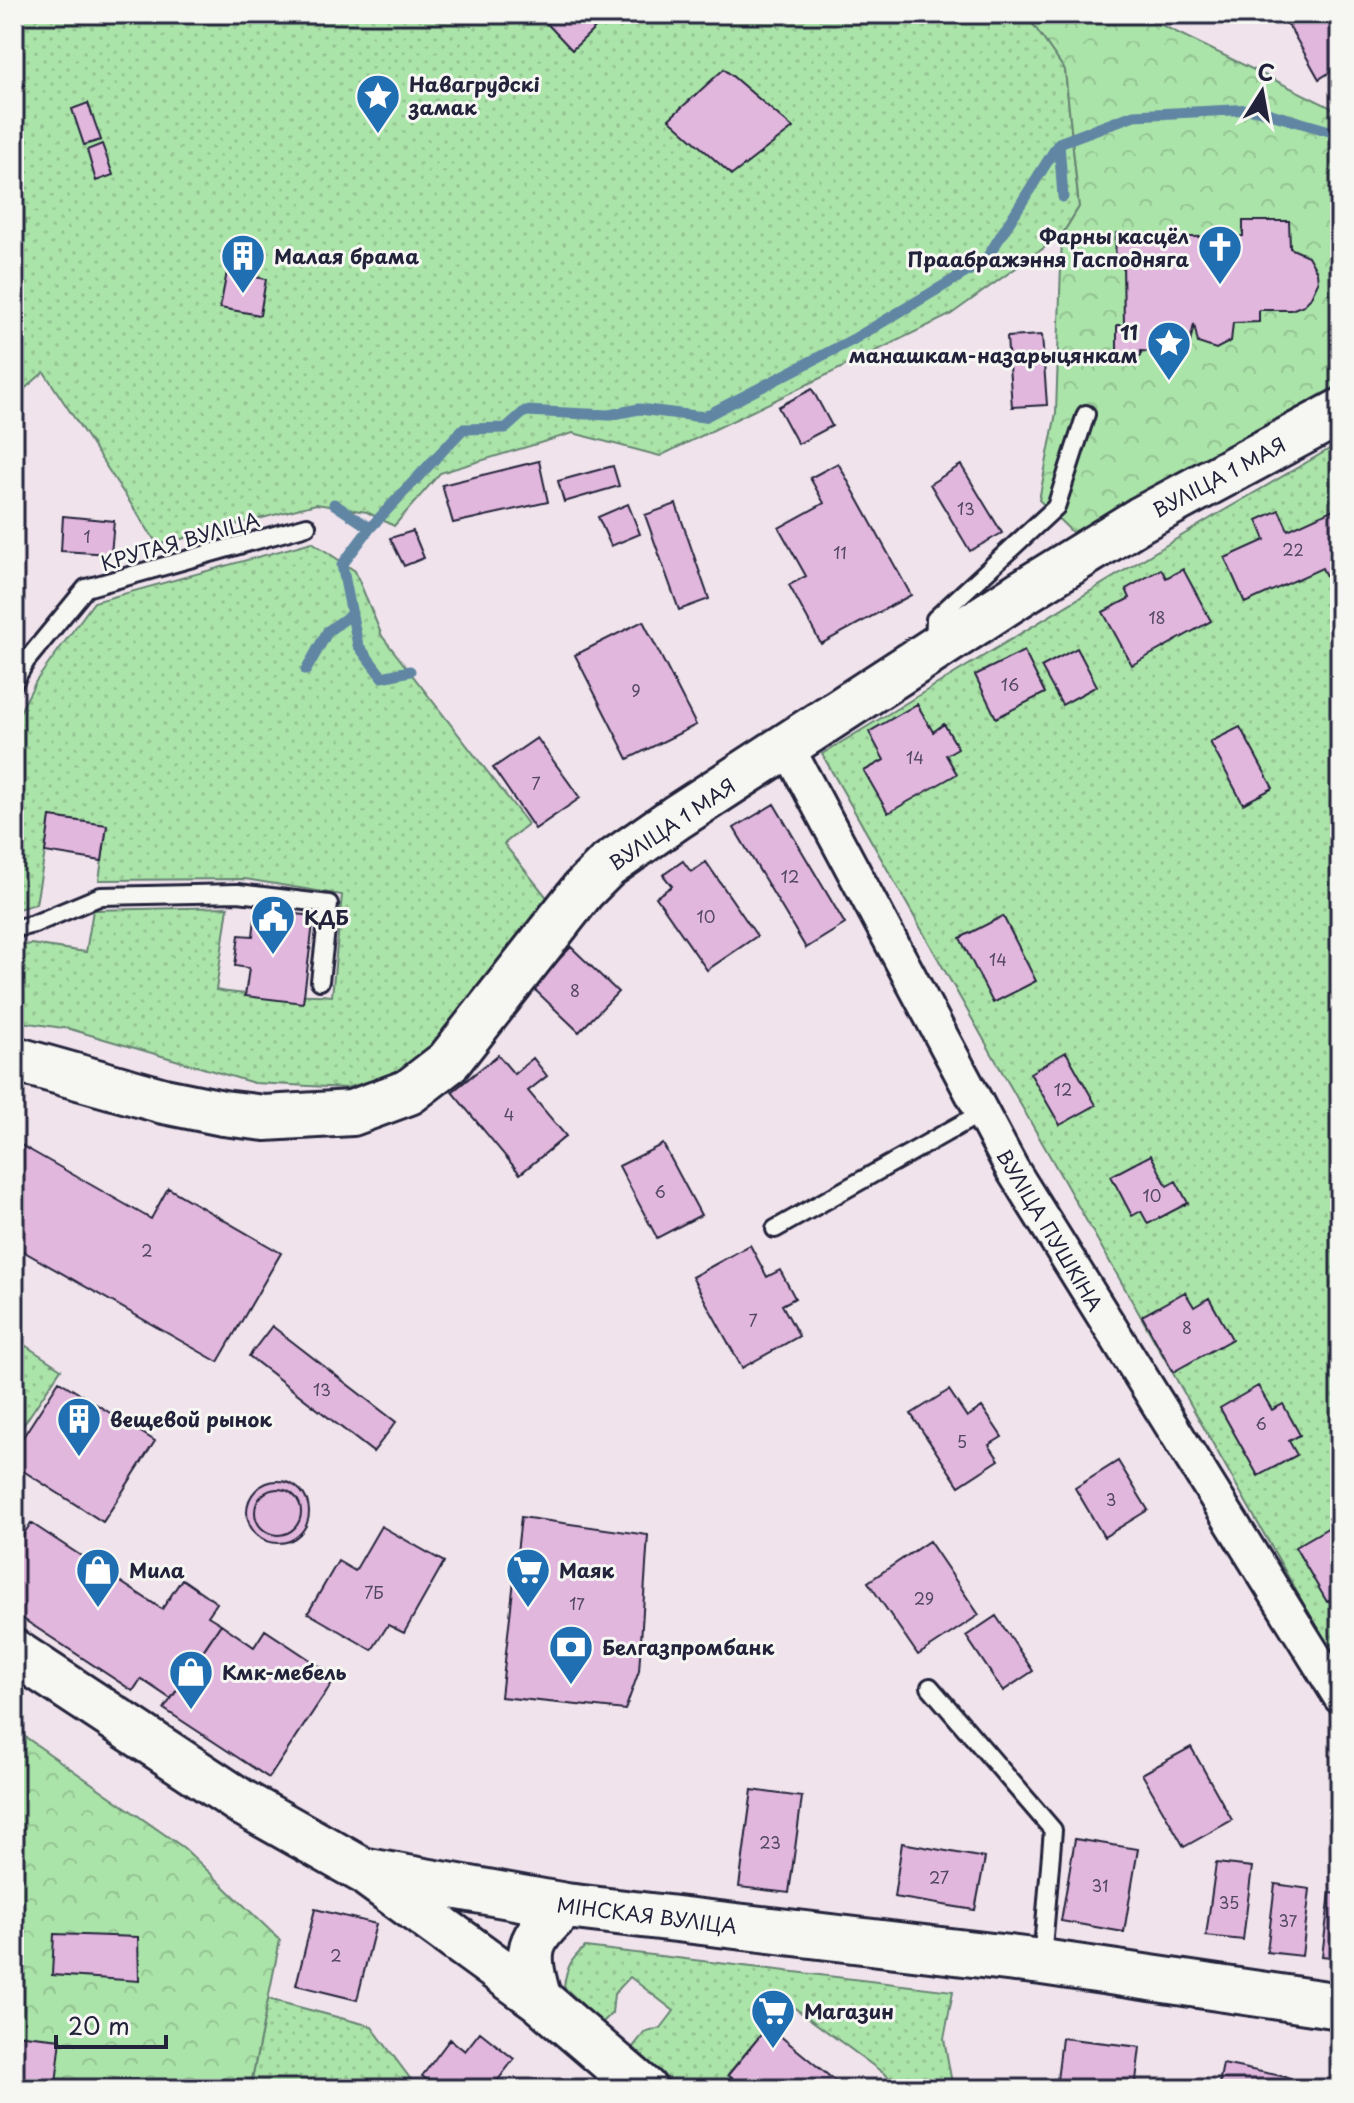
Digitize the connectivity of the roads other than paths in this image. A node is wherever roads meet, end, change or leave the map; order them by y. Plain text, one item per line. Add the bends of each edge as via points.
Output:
1 (1340, 412) edge
2 (1086, 414) dead end
3 (307, 526) dead end
4 (934, 651) junction
5 (14, 682) edge
6 (788, 748) junction
7 (14, 929) edge
8 (320, 981) dead end
9 (14, 1059) edge
10 (981, 1113) junction
11 (775, 1229) dead end
12 (14, 1652) edge
13 (930, 1687) dead end
14 (1340, 1697) edge
15 (362, 1870) junction
16 (566, 1906) junction
17 (1042, 1962) junction
18 (539, 1999) junction
19 (1340, 2006) edge
20 (644, 2089) edge

1 - 4 street, ВУЛІЦА 1 МАЯ via 1141,519
2 - 4 lane via 1056,507 935,619
3 - 5 lane, КРУТАЯ ВУЛІЦА via 86,588
4 - 6 street, ВУЛІЦА 1 МАЯ
6 - 9 street, ВУЛІЦА 1 МАЯ via 607,866 448,1062 409,1092 352,1113 265,1118 164,1101
6 - 10 street, ВУЛІЦА ПУШКІНА
7 - 8 lane via 101,896 238,893 329,904
10 - 11 lane
10 - 14 street, ВУЛІЦА ПУШКІНА
12 - 15 street, МІНСКАЯ ВУЛІЦА via 243,1803
13 - 17 lane via 1053,1830
15 - 16 street, МІНСКАЯ ВУЛІЦА
15 - 18 street
16 - 17 street, МІНСКАЯ ВУЛІЦА
16 - 18 street via 532,1943 531,1971
17 - 19 street, МІНСКАЯ ВУЛІЦА
18 - 20 street

